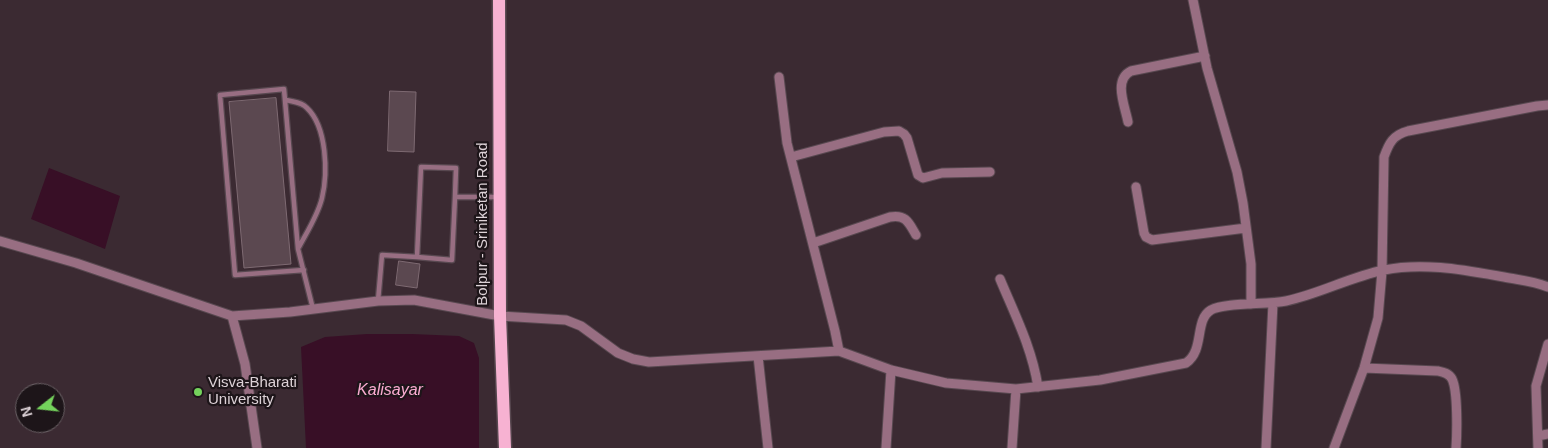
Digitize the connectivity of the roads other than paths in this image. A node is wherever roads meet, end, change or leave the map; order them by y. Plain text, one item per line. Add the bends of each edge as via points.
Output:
1 (499, 0) edge
2 (1194, 0) edge
3 (1205, 56) junction
4 (779, 77) dead end
5 (286, 100) junction
6 (1548, 105) edge
7 (1128, 122) dead end
8 (791, 157) junction
9 (990, 172) dead end
10 (1136, 187) dead end
11 (455, 197) junction
12 (500, 197) junction
13 (1246, 228) junction
14 (916, 236) dead end
15 (0, 241) edge
16 (813, 243) junction
17 (298, 249) junction
18 (417, 258) junction
19 (304, 270) junction
20 (1382, 271) junction
21 (1000, 279) dead end
22 (1548, 287) edge
23 (378, 301) junction
24 (1273, 303) junction
25 (1251, 304) junction
26 (313, 309) junction
27 (232, 316) junction
28 (500, 316) junction
29 (1548, 344) edge
30 (839, 351) junction
31 (758, 356) junction
32 (1364, 368) junction
33 (891, 370) junction
34 (1038, 387) junction
35 (1016, 389) junction
36 (1548, 434) edge
37 (1538, 436) junction
38 (257, 448) edge
39 (505, 448) edge
40 (768, 448) edge
41 (886, 448) edge
42 (1012, 448) edge
43 (1266, 448) edge
44 (1334, 448) edge
45 (1456, 448) edge
46 (1538, 448) edge

1 - 12 main road, Bolpur - Sriniketan Road
2 - 3 street
3 - 7 street via 1126,73 1121,86
3 - 13 street via 1237,172
4 - 8 street
5 - 17 lane
5 - 17 lane via 308,108 323,142 322,198
5 - 19 lane via 284,89 220,95 235,275
6 - 20 street via 1408,130 1391,139 1384,157
8 - 9 street via 872,134 899,131 907,138 920,177
8 - 16 street
10 - 13 street via 1144,233 1149,239
11 - 12 lane
11 - 18 lane via 452,260
11 - 18 lane via 456,168 422,167
12 - 28 main road, Bolpur - Sriniketan Road
13 - 25 street via 1252,264
14 - 16 street via 908,222 898,216
15 - 27 street
16 - 30 street
17 - 19 lane
18 - 23 lane via 382,255
19 - 26 lane
20 - 22 street via 1410,266 1446,268 1531,281
20 - 24 street
20 - 32 street via 1378,318
21 - 34 street via 1030,352
23 - 26 street
23 - 28 street via 414,300
24 - 25 street
24 - 43 street
25 - 34 street via 1220,307 1209,312 1203,320 1195,355 1186,363 1117,377
26 - 27 street
27 - 38 street via 245,364
28 - 31 street via 566,320 581,326 618,353 650,362
28 - 39 main road, Bolpur - Sriniketan Road
29 - 37 street via 1536,386
30 - 31 street
30 - 33 street
31 - 40 street
32 - 44 street
32 - 45 street via 1448,374 1453,387
33 - 35 street via 946,384
33 - 41 street
34 - 35 street
35 - 42 street
36 - 37 street
37 - 46 street

